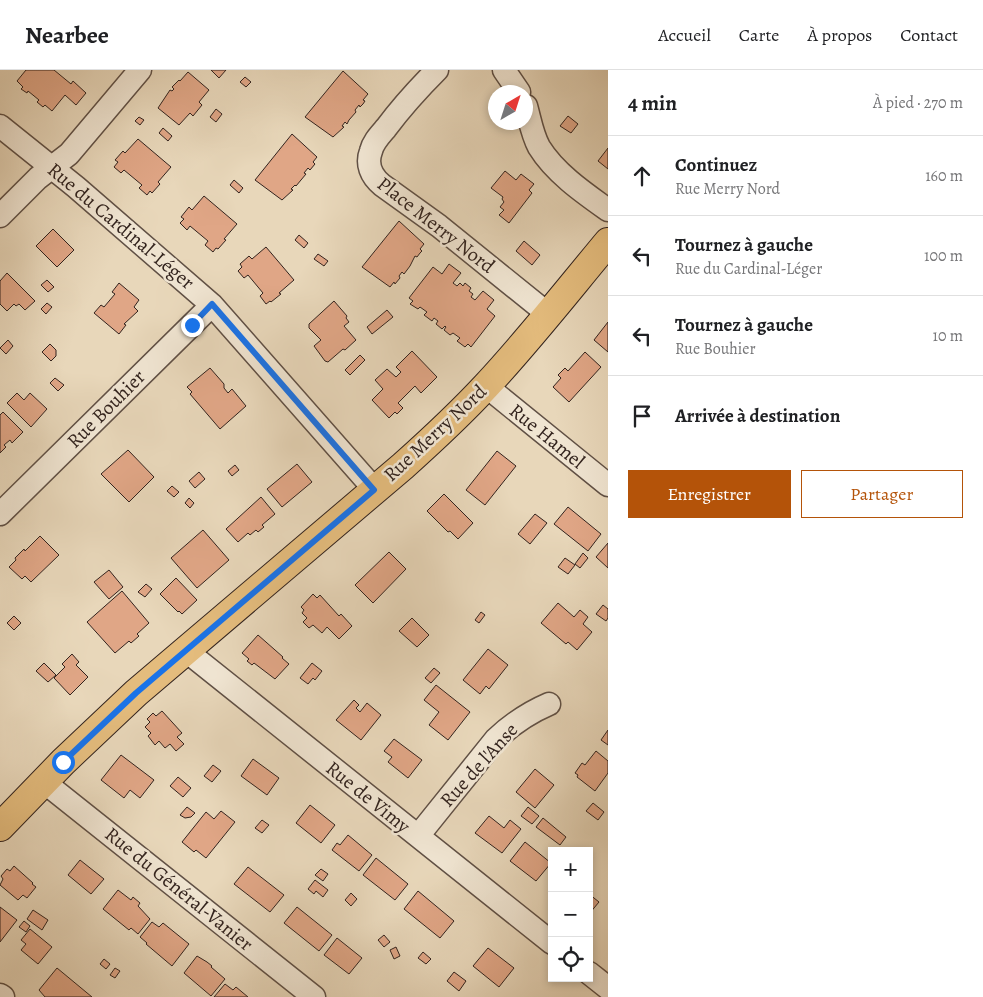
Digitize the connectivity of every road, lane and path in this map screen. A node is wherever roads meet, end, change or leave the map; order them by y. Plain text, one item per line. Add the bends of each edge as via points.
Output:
1 (140, 70) edge
2 (437, 70) edge
3 (504, 70) edge
4 (514, 85) edge
5 (0, 126) edge
6 (533, 130) edge
7 (52, 168) junction
8 (608, 210) edge
9 (0, 216) edge
10 (608, 242) edge
11 (212, 304) junction
12 (548, 314) junction
13 (486, 386) junction
14 (608, 485) edge
15 (374, 490) junction
16 (0, 514) edge
17 (185, 650) junction
18 (548, 704) dead end
19 (44, 782) junction
20 (0, 828) edge
21 (418, 836) junction
22 (548, 940) edge
23 (593, 976) edge
24 (608, 988) edge
25 (314, 997) edge

1 - 7 street via 70,154
2 - 12 street, Place Merry Nord via 373,146 369,158 373,176
3 - 4 street
5 - 7 street, Rue du Cardinal-Léger
6 - 8 street via 544,153 567,178
7 - 9 street
7 - 11 street, Rue du Cardinal-Léger
10 - 12 main road, Rue Merry Nord
11 - 15 street, Rue du Cardinal-Léger
11 - 16 street, Rue Bouhier
12 - 13 main road, Rue Merry Nord
13 - 14 street, Rue Hamel
13 - 15 main road, Rue Merry Nord
15 - 17 main road, Rue Merry Nord
17 - 19 main road, Rue Merry Nord
17 - 21 street, Rue de Vimy
18 - 21 street, Rue de l'Anse via 524,716 496,739
19 - 20 main road, Rue Merry Nord
19 - 25 street, Rue du Général-Vanier
21 - 22 street, Rue de Vimy
23 - 24 street

